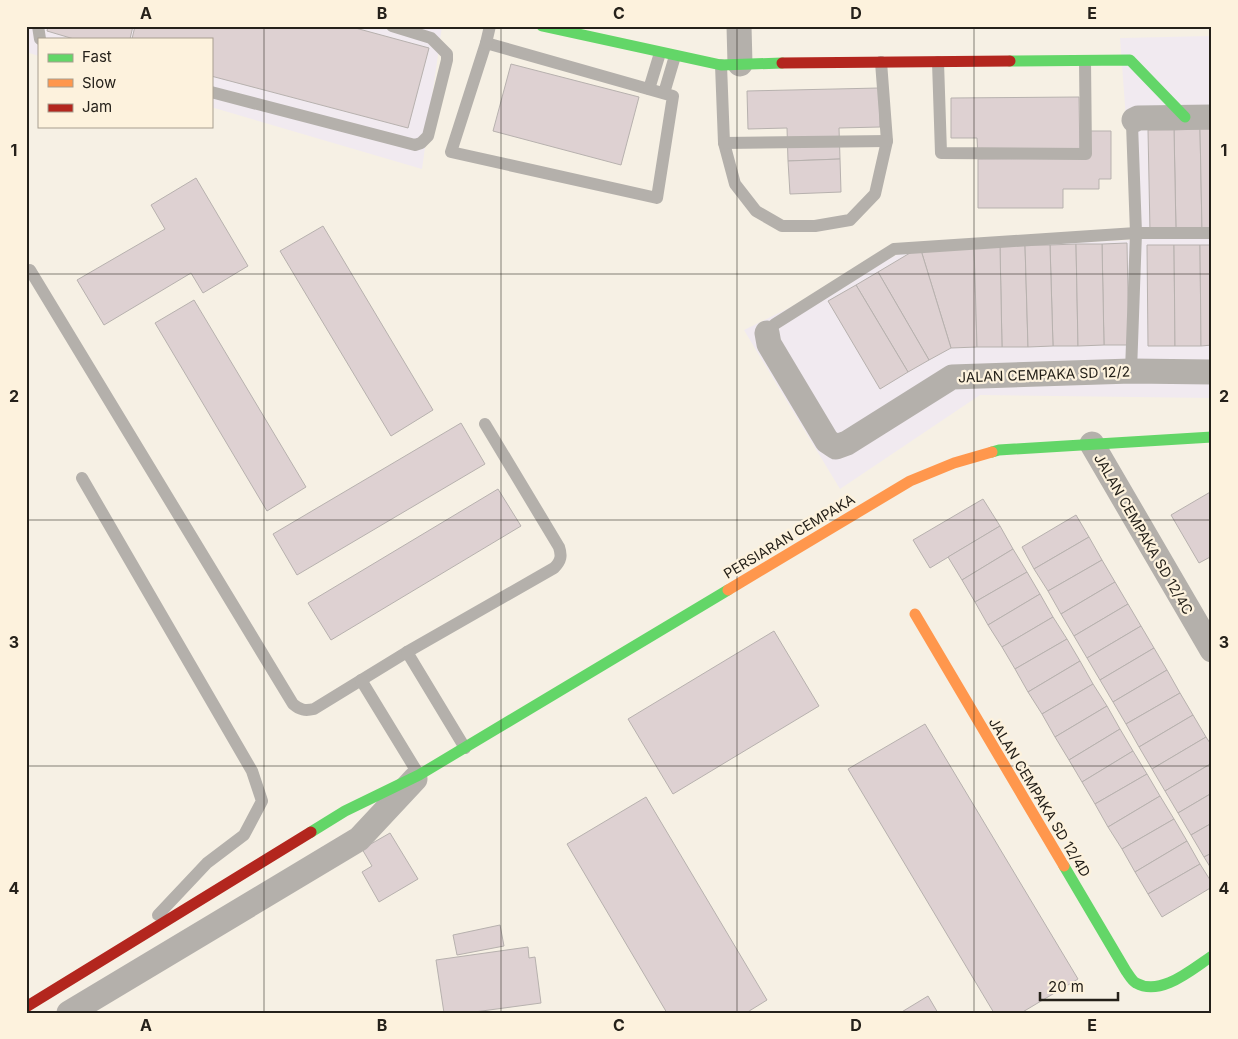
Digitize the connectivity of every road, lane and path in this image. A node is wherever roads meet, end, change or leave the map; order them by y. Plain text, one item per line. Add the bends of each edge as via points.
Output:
1 (392, 26) edge
2 (490, 26) edge
3 (542, 26) edge
4 (739, 26) edge
5 (433, 32) edge
6 (486, 43) junction
7 (660, 53) junction
8 (674, 56) junction
9 (1085, 61) junction
10 (882, 62) junction
11 (938, 62) junction
12 (730, 65) junction
13 (649, 89) junction
14 (212, 92) edge
15 (664, 93) junction
16 (1185, 117) junction
17 (1212, 117) edge
18 (1134, 120) joint
19 (887, 141) junction
20 (724, 143) junction
21 (1136, 233) junction
22 (1212, 233) edge
23 (30, 270) dead end
24 (767, 332) joint
25 (1131, 371) junction
26 (1212, 372) edge
27 (485, 424) dead end
28 (1212, 437) edge
29 (1092, 444) junction
30 (82, 478) dead end
31 (915, 614) dead end
32 (1212, 650) edge
33 (407, 652) junction
34 (361, 680) junction
35 (465, 748) junction
36 (419, 775) junction
37 (136, 939) junction
38 (1212, 956) edge
39 (26, 1006) edge
40 (69, 1013) edge

1 - 5 lane
2 - 6 lane
3 - 7 street
4 - 12 street
5 - 14 lane via 447,54 447,60 428,136 414,145
6 - 13 lane
6 - 15 lane via 451,152 657,198 672,96
7 - 8 street
7 - 13 lane
8 - 12 street
8 - 15 lane
9 - 11 street
9 - 11 lane via 1086,154 941,153
9 - 16 street via 1130,60
10 - 11 street
10 - 12 street
10 - 19 lane
12 - 20 lane
13 - 15 lane
16 - 17 street
16 - 18 street
18 - 21 lane
19 - 20 lane
19 - 20 lane via 875,194 850,220 815,226 782,226 756,211 735,184
21 - 22 lane
21 - 24 lane via 894,249
21 - 25 lane
23 - 34 lane via 293,704 307,711 314,709
24 - 25 street, JALAN CEMPAKA SD 12/2 via 769,344 822,433 836,447 952,378
25 - 26 street, JALAN CEMPAKA SD 12/2
27 - 33 lane via 559,547 562,554 560,563
28 - 29 street, PERSIARAN CEMPAKA
29 - 32 street, JALAN CEMPAKA SD 12/4C
29 - 35 street, PERSIARAN CEMPAKA via 999,450 954,463 910,481
30 - 37 lane via 252,771 262,801 244,834 207,863
31 - 38 street, JALAN CEMPAKA SD 12/4D via 1135,983 1157,988
33 - 34 lane
33 - 35 lane
34 - 36 lane
35 - 36 street, PERSIARAN CEMPAKA
36 - 37 street, PERSIARAN CEMPAKA via 345,811
36 - 40 street via 359,839
37 - 39 street, PERSIARAN CEMPAKA

